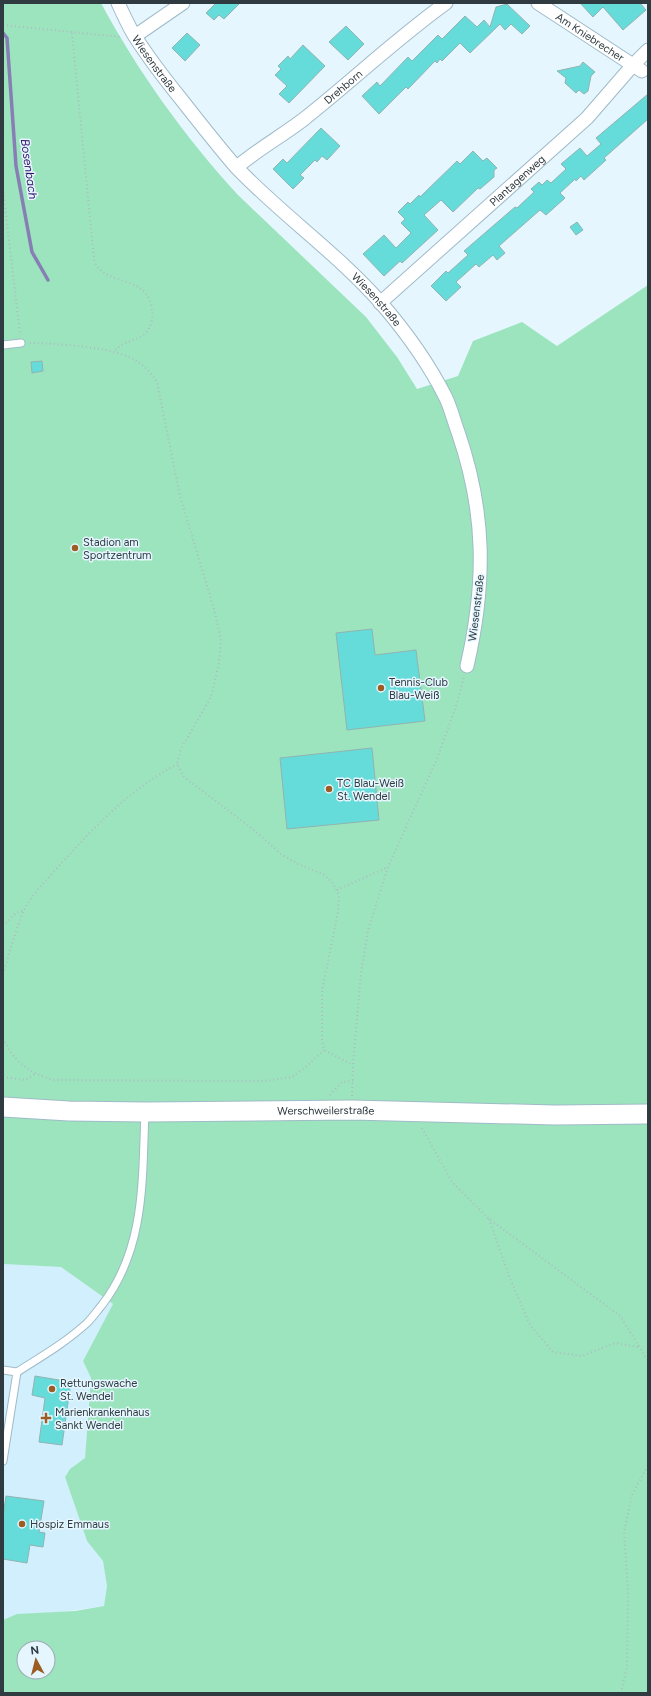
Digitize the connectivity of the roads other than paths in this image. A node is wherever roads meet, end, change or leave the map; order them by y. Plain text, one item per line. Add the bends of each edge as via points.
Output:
1 (118, 3) edge
2 (183, 3) edge
3 (446, 3) edge
4 (538, 3) edge
5 (134, 35) junction
6 (648, 50) edge
7 (641, 70) edge
8 (237, 167) junction
9 (380, 303) junction
10 (21, 343) road end
11 (3, 345) edge
12 (467, 666) road end
13 (3, 1107) edge
14 (145, 1112) junction
15 (648, 1114) edge
16 (3, 1370) edge
17 (17, 1372) junction
18 (3, 1461) edge

1 - 5 street, Wiesenstraße
2 - 5 street
3 - 8 street, Drehborn via 398,39 302,120
4 - 7 street, Am Kniebrecher
5 - 8 street, Wiesenstraße via 161,74
6 - 7 street, Plantagenweg
7 - 9 street, Plantagenweg
8 - 9 street, Wiesenstraße
9 - 12 street, Wiesenstraße via 430,369 447,400 472,482 479,523 481,564 476,628
10 - 11 lane
13 - 14 main road, Werschweilerstraße
14 - 15 main road, Werschweilerstraße via 352,1110 555,1115
14 - 17 lane via 141,1200 135,1239 119,1277 109,1296 88,1322 60,1345
16 - 17 lane
17 - 18 lane

